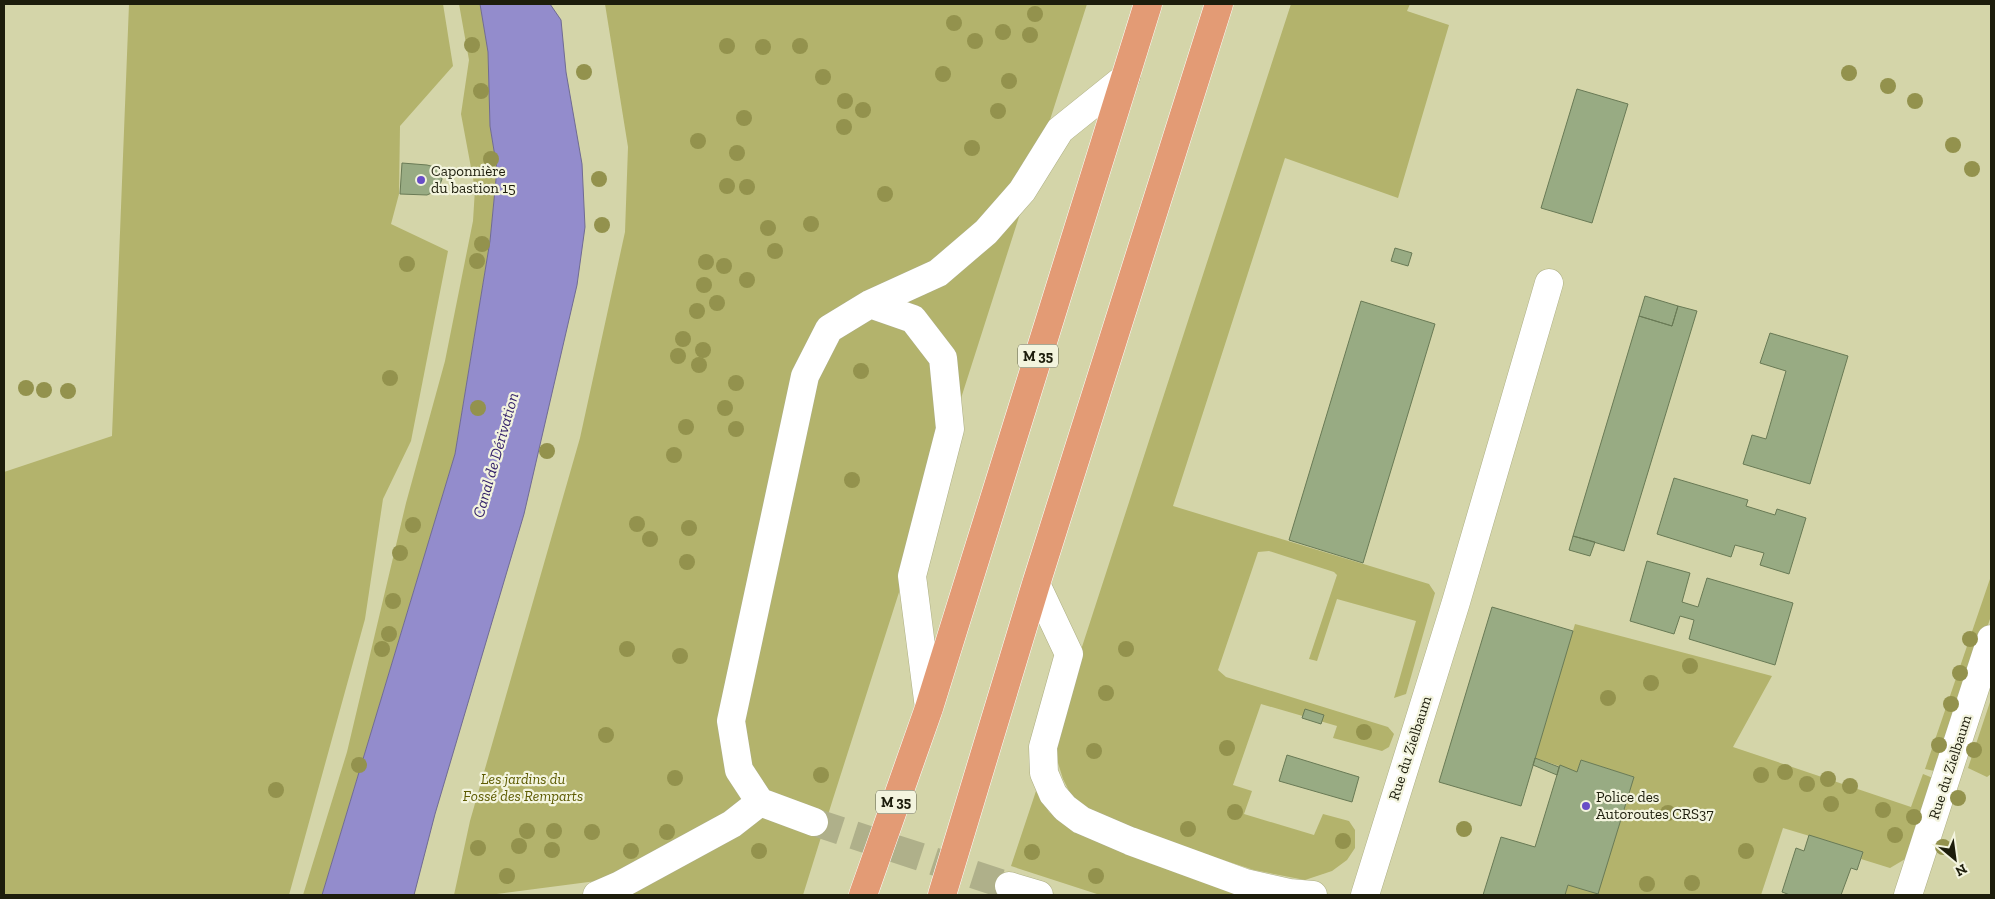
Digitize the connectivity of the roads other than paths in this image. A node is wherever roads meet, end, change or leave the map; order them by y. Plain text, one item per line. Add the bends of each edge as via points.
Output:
1 (1148, 4) edge
2 (1219, 4) edge
3 (1126, 77) junction
4 (1549, 283) dead end
5 (870, 304) junction
6 (1036, 584) junction
7 (1991, 639) edge
8 (928, 708) junction
9 (760, 802) junction
10 (814, 822) tunnel mouth
11 (1009, 886) tunnel mouth
12 (597, 895) edge
13 (863, 895) edge
14 (942, 895) edge
15 (1039, 895) edge
16 (1313, 895) edge
17 (1365, 895) edge
18 (1908, 895) edge

1 - 3 highway, M 35
2 - 6 highway
3 - 5 street via 1060,130 1022,190 986,232 938,273
3 - 8 highway, M 35
4 - 17 street, Rue du Zielbaum via 1456,602
5 - 8 street via 913,319 943,358 950,430 912,576
5 - 9 street via 829,329 805,376 731,721 739,770
6 - 14 highway
6 - 16 street via 1069,654 1043,747 1044,773 1053,794 1065,808 1081,820 1130,841 1245,883
7 - 18 street, Rue du Zielbaum
8 - 13 highway, M 35
9 - 10 street
9 - 12 street via 732,824
11 - 15 street

